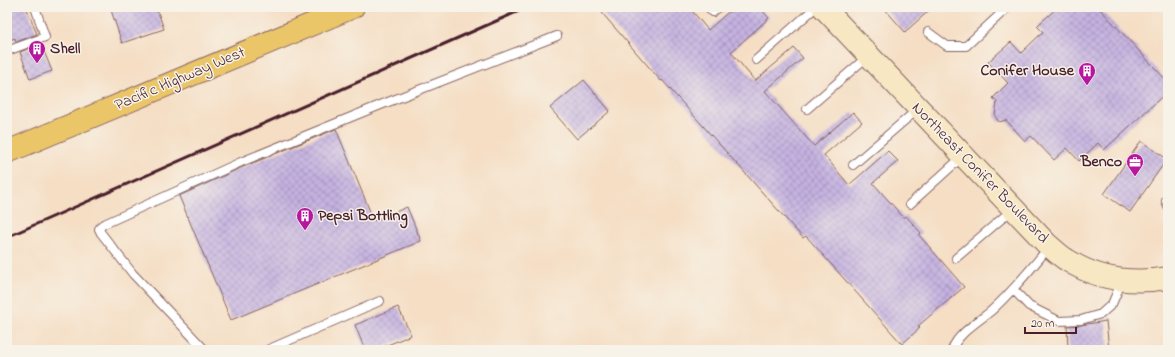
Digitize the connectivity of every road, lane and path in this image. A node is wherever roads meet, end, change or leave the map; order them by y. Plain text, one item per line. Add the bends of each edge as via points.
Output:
1 (35, 7) edge
2 (353, 7) edge
3 (708, 7) edge
4 (719, 7) edge
5 (816, 7) edge
6 (823, 7) edge
7 (1008, 7) edge
8 (928, 32) dead end
9 (558, 36) dead end
10 (7, 51) edge
11 (868, 56) junction
12 (756, 60) dead end
13 (807, 109) dead end
14 (918, 109) junction
15 (7, 152) edge
16 (964, 155) junction
17 (853, 165) dead end
18 (910, 204) dead end
19 (1014, 208) junction
20 (1050, 247) junction
21 (956, 258) dead end
22 (1168, 278) edge
23 (1122, 280) junction
24 (1013, 289) junction
25 (380, 301) dead end
26 (205, 350) edge
27 (267, 350) edge
28 (952, 350) edge

1 - 10 lane via 45,37
2 - 15 highway, Pacific Highway West
3 - 4 lane via 713,12
5 - 12 lane
6 - 11 street, Northeast Conifer Boulevard
7 - 8 lane via 966,46 947,46
9 - 26 lane via 242,162 102,225 99,229 101,233 133,274
11 - 13 lane
11 - 14 street, Northeast Conifer Boulevard
14 - 16 street, Northeast Conifer Boulevard
14 - 17 lane
16 - 18 lane
16 - 19 street, Northeast Conifer Boulevard
19 - 20 street, Northeast Conifer Boulevard
19 - 21 lane
20 - 23 street, Northeast Conifer Boulevard via 1083,269
20 - 24 lane
22 - 23 street, Northeast Conifer Boulevard
23 - 24 lane via 1112,304 1101,314 1081,320 1058,321 1029,306
24 - 28 lane via 969,328
25 - 27 lane

